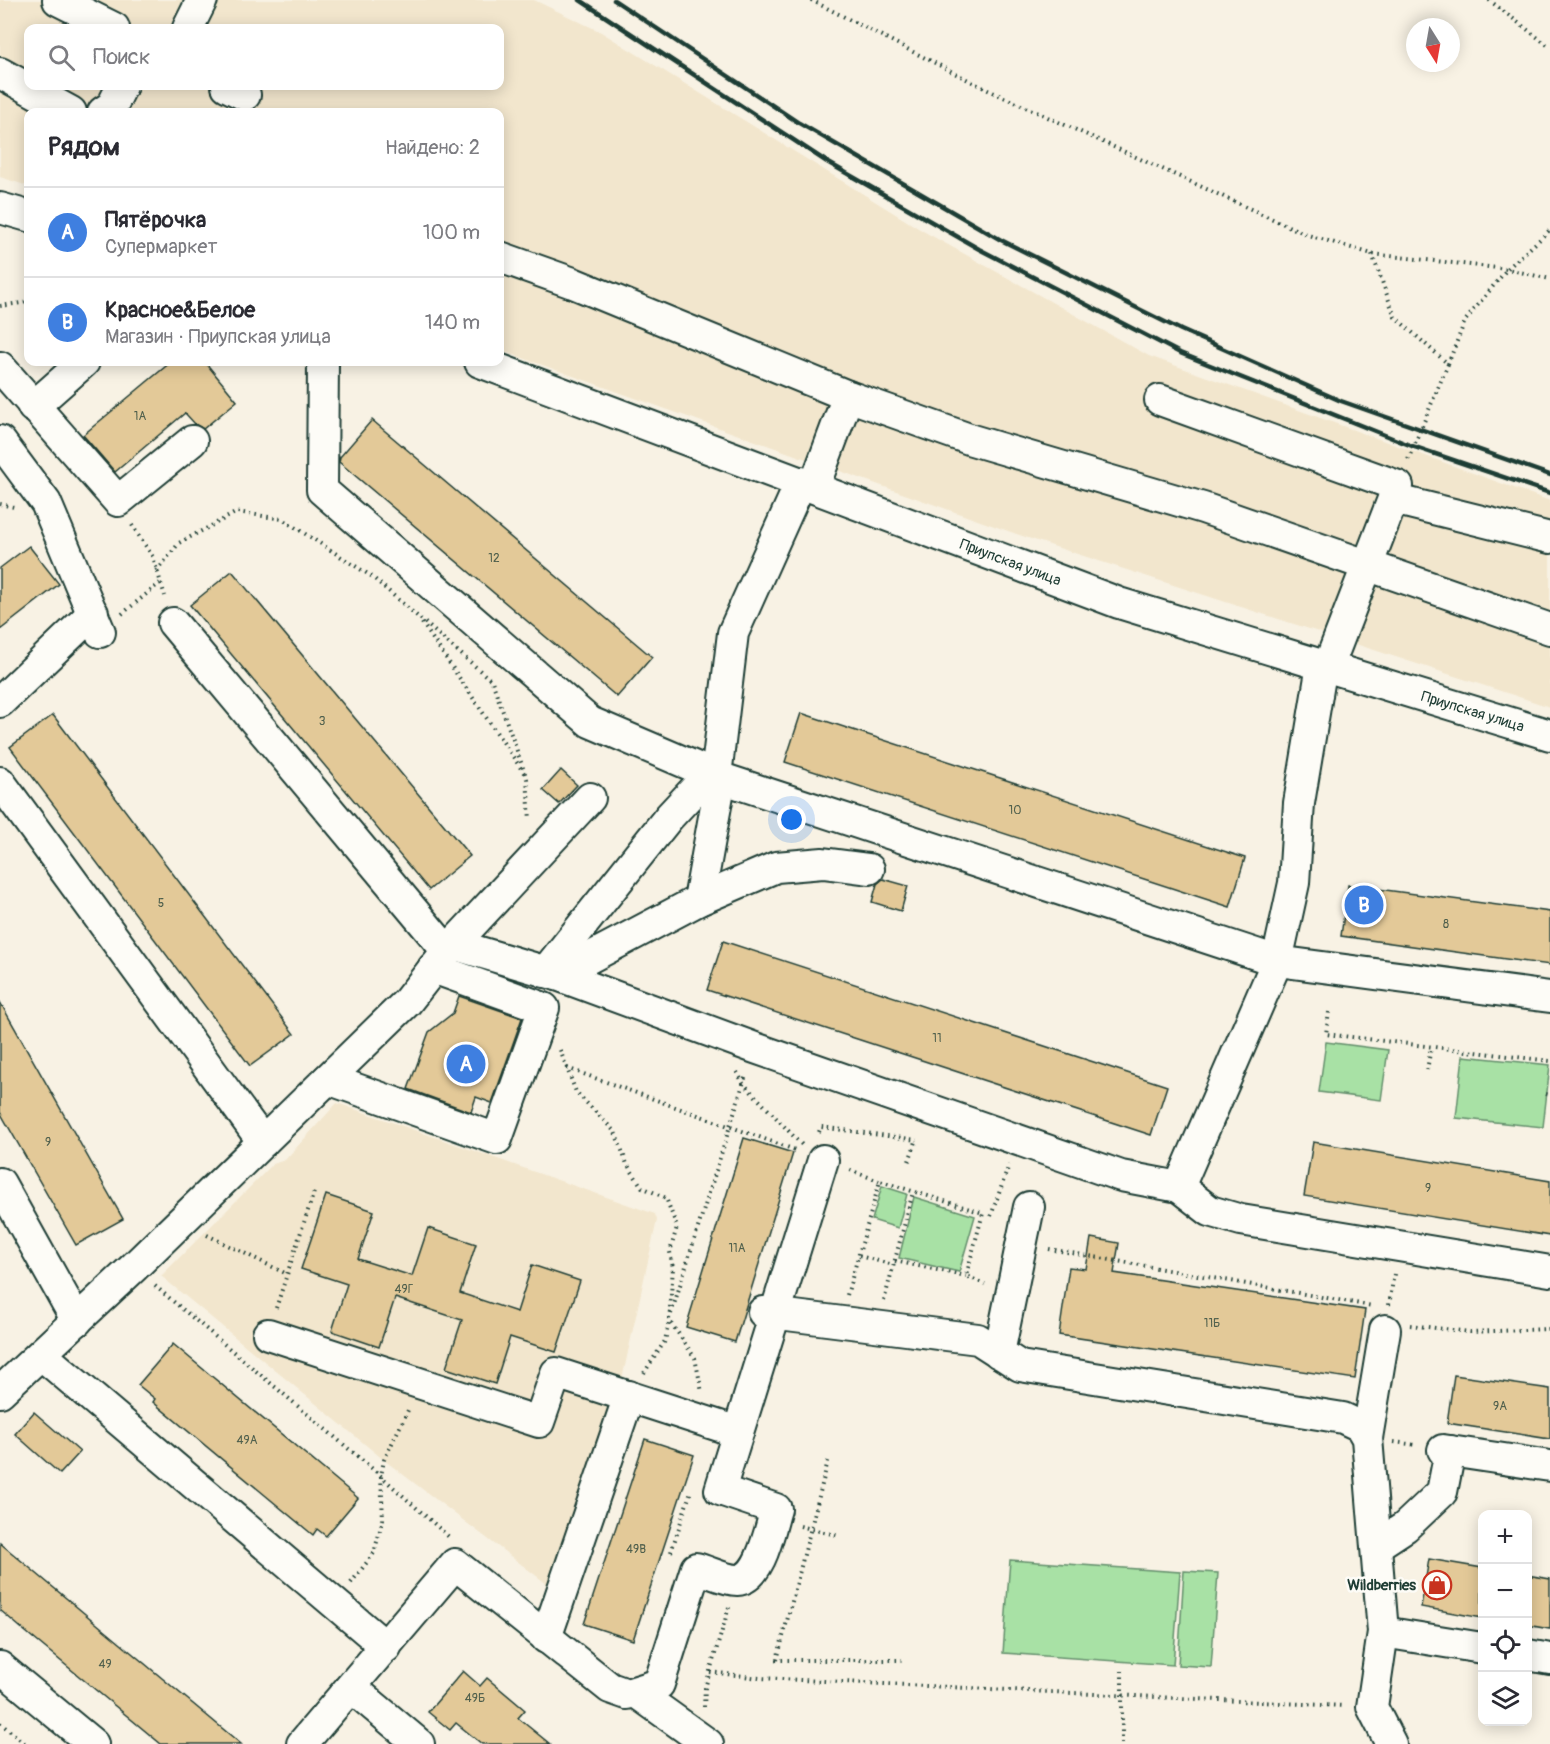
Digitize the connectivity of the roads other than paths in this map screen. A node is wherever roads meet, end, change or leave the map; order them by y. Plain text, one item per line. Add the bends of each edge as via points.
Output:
1 (58, 0) edge
2 (202, 0) edge
3 (106, 24) edge
4 (190, 24) edge
5 (0, 73) edge
6 (24, 86) edge
7 (31, 90) edge
8 (120, 90) edge
9 (64, 108) edge
10 (109, 108) edge
11 (0, 208) edge
12 (24, 215) edge
13 (504, 258) edge
14 (80, 366) edge
15 (323, 366) edge
16 (491, 366) edge
17 (0, 367) edge
18 (848, 396) junction
19 (1160, 400) dead end
20 (33, 408) junction
21 (0, 441) edge
22 (192, 441) dead end
23 (808, 485) junction
24 (1396, 493) junction
25 (1550, 538) edge
26 (1367, 563) junction
27 (173, 623) road end
28 (1550, 630) edge
29 (1325, 666) junction
30 (0, 702) edge
31 (1550, 735) edge
32 (716, 775) junction
33 (0, 782) edge
34 (590, 798) dead end
35 (869, 870) dead end
36 (699, 900) junction
37 (445, 954) junction
38 (1289, 970) junction
39 (551, 974) junction
40 (1550, 998) edge
41 (327, 1079) junction
42 (264, 1142) junction
43 (810, 1154) road end
44 (0, 1183) edge
45 (1179, 1187) junction
46 (1029, 1207) dead end
47 (1550, 1271) edge
48 (769, 1312) junction
49 (77, 1321) junction
50 (1389, 1321) road end
51 (268, 1334) road end
52 (999, 1353) junction
53 (42, 1354) junction
54 (0, 1392) edge
55 (629, 1396) junction
56 (738, 1432) junction
57 (1368, 1438) junction
58 (1550, 1466) edge
59 (1376, 1546) junction
60 (1383, 1632) junction
61 (546, 1638) junction
62 (386, 1647) junction
63 (1478, 1647) edge
64 (1532, 1656) edge
65 (1550, 1659) edge
66 (0, 1667) edge
67 (351, 1687) junction
68 (637, 1693) junction
69 (1372, 1707) junction
70 (705, 1742) edge
71 (93, 1744) edge
72 (302, 1744) edge
73 (419, 1744) edge
74 (1377, 1744) edge
75 (1391, 1744) edge

1 - 3 street
2 - 4 street
5 - 6 street
7 - 9 street
8 - 10 street
11 - 12 street
13 - 18 street
14 - 20 street
15 - 32 street via 322,490 590,722
16 - 23 street, Приупская улица
17 - 20 street
18 - 23 street
18 - 26 street via 972,440 1203,508
19 - 24 street
20 - 22 street via 118,501
21 - 30 street via 46,503 97,623
23 - 29 street, Приупская улица via 1119,603
23 - 32 street via 733,633
24 - 25 street
24 - 26 street
26 - 28 street
26 - 29 street
27 - 37 street
29 - 31 street, Приупская улица
29 - 38 street via 1299,803
32 - 36 street
32 - 38 street
32 - 39 street via 669,818
33 - 42 street
34 - 37 street
35 - 36 street via 824,863 776,867
36 - 39 street
37 - 39 street
37 - 41 street via 407,1002
37 - 41 street via 544,1008 497,1139
38 - 40 street
38 - 45 street
39 - 45 street via 1121,1176
41 - 42 street
42 - 49 street
43 - 48 street
44 - 49 street
45 - 47 street via 1210,1211 1241,1220
46 - 52 street
48 - 52 street via 978,1339
48 - 56 street
49 - 53 street
50 - 57 street
51 - 55 street via 539,1422 556,1373
52 - 57 street via 1020,1366 1343,1418 1360,1426
53 - 54 street
53 - 62 street
55 - 56 street
55 - 61 street
56 - 68 street via 720,1490 776,1509 757,1566 737,1580 696,1568 659,1684
57 - 59 street
58 - 59 street via 1446,1450 1442,1492 1405,1527
59 - 60 street
60 - 63 street
60 - 69 street
61 - 62 street via 455,1564
61 - 68 street via 610,1688
62 - 67 street
64 - 65 street
66 - 71 street
67 - 72 street
67 - 73 street
68 - 70 street
69 - 74 street
69 - 75 street

